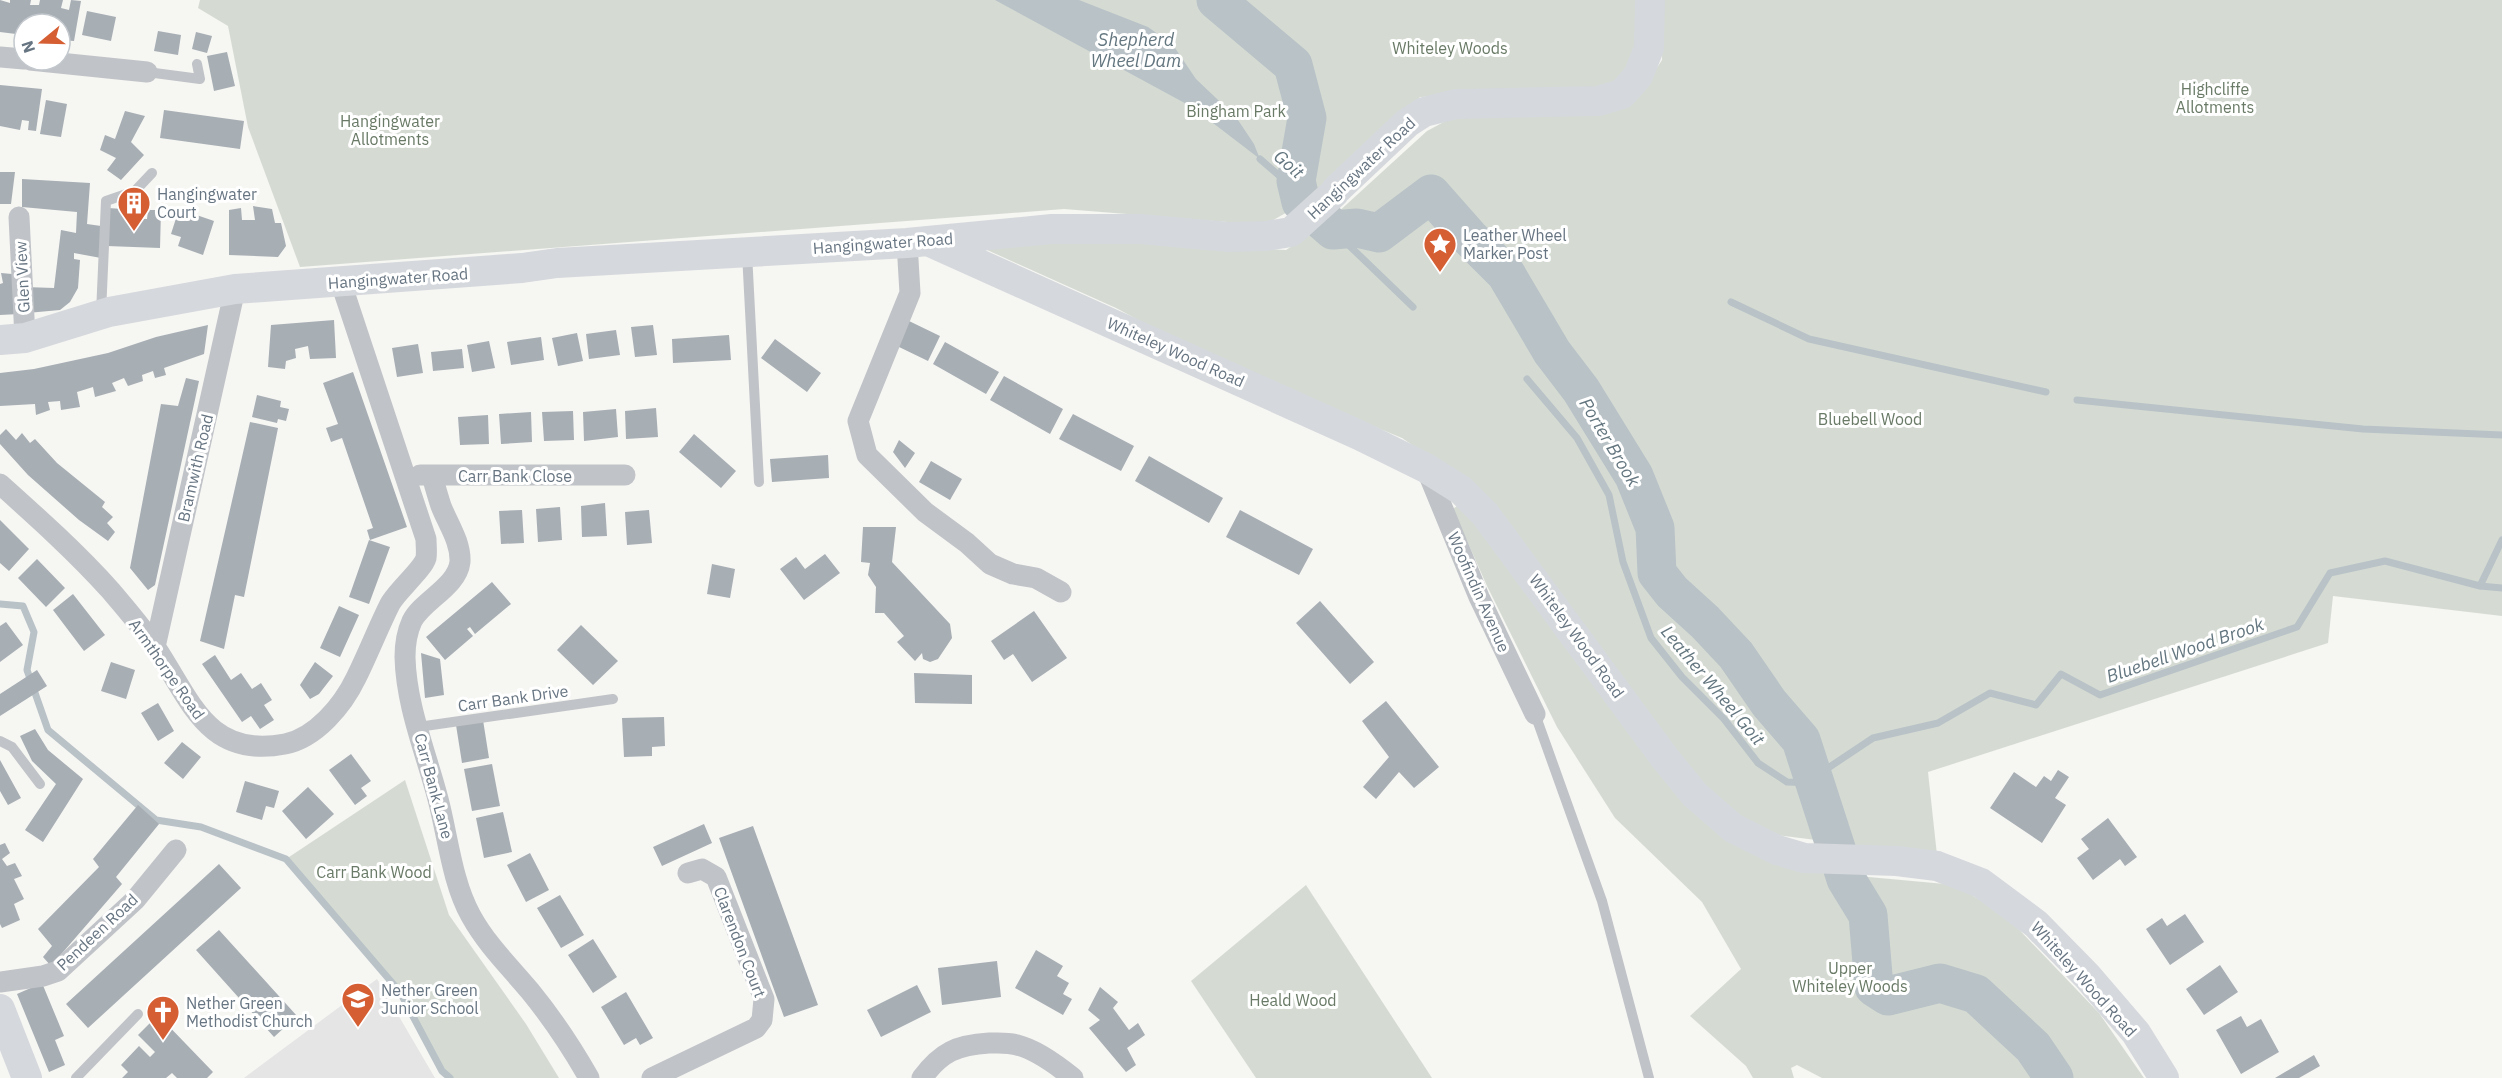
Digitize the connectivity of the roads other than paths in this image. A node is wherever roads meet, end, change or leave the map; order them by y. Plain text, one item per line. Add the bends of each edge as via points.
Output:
1 (1650, 0) edge
2 (72, 64) edge
3 (197, 64) dead end
4 (147, 72) joint
5 (152, 173) dead end
6 (19, 217) dead end
7 (917, 242) junction
8 (747, 252) junction
9 (341, 283) junction
10 (235, 289) junction
11 (101, 314) junction
12 (13, 339) edge
13 (1426, 468) junction
14 (405, 475) junction
15 (625, 475) dead end
16 (432, 476) junction
17 (759, 482) dead end
18 (0, 484) edge
19 (1060, 592) dead end
20 (155, 646) junction
21 (613, 699) dead end
22 (1535, 714) joint
23 (418, 727) junction
24 (0, 741) edge
25 (40, 784) dead end
26 (176, 850) dead end
27 (688, 873) dead end
28 (0, 982) edge
29 (0, 1009) edge
30 (138, 1014) dead end
31 (27, 1078) edge
32 (76, 1078) edge
33 (589, 1078) edge
34 (652, 1078) edge
35 (922, 1078) edge
36 (1073, 1078) edge
37 (1649, 1078) edge
38 (2164, 1078) edge

1 - 7 street, Hangingwater Road via 1649,48 1638,76 1622,94 1598,101 1456,104 1424,112 1407,123 1291,232 1229,237 1140,229 1052,229
2 - 4 street
3 - 4 lane via 200,79
5 - 11 lane via 135,191 106,201
6 - 12 street, Glen View
7 - 8 street, Hangingwater Road
7 - 13 street, Whiteley Wood Road
7 - 19 street via 910,293 858,421 867,455 925,512 990,564 1036,578
8 - 9 street, Hangingwater Road via 557,263
8 - 17 lane
9 - 10 street, Hangingwater Road
9 - 14 street, Armthorpe Road
10 - 11 street, Hangingwater Road
10 - 20 street, Bramwith Road
11 - 12 street, Hangingwater Road
13 - 22 street, Woofindin Avenue via 1479,597
13 - 38 street, Whiteley Wood Road via 1461,490 1485,514 1695,795 1733,828 1777,850 1804,858 1937,866 1981,883 2036,924 2087,976 2136,1033
14 - 16 street, Carr Bank Close
14 - 20 street, Armthorpe Road via 426,539 426,558 391,603 350,690 320,725 296,741 270,747 247,747 223,737 202,721
15 - 16 street, Carr Bank Close
16 - 23 street, Carr Bank Lane via 460,562 455,576 412,621 406,639 408,685
18 - 20 street, Armthorpe Road via 110,590
21 - 23 lane, Carr Bank Drive
22 - 37 lane via 1602,901
23 - 33 street, Carr Bank Lane via 457,879 470,914 488,943 560,1030
24 - 25 lane via 12,747
26 - 28 street, Pendeen Road via 135,900 58,971
27 - 34 street, Clarendon Court via 702,869 716,877 764,999 762,1020 756,1028
29 - 31 street
30 - 32 lane
35 - 36 street via 934,1061 953,1049 996,1043 1016,1044

